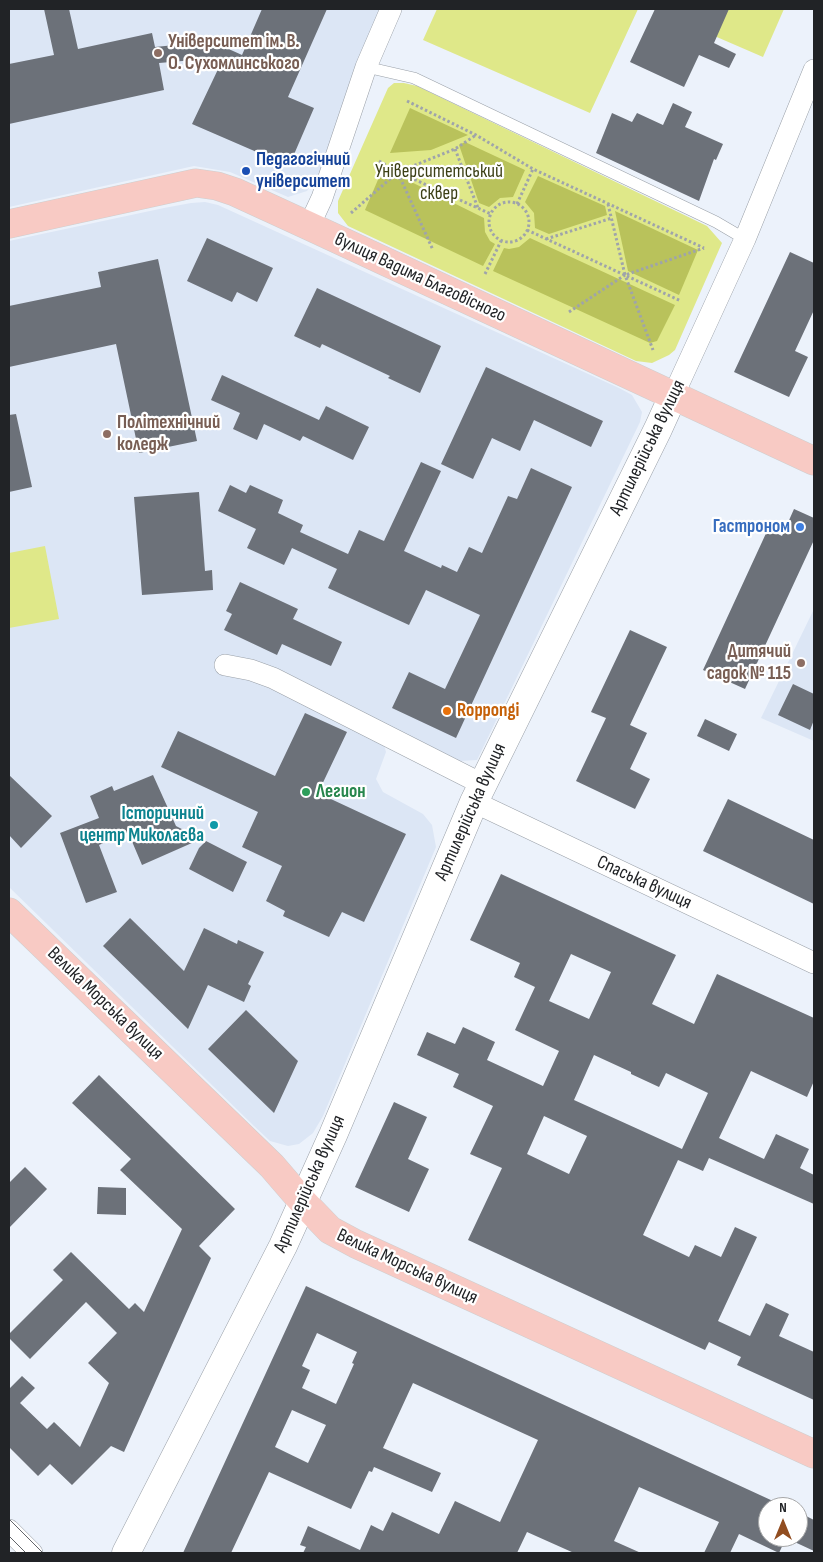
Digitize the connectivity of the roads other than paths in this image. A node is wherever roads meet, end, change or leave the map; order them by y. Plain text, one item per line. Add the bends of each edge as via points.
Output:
1 (391, 9) edge
2 (366, 67) junction
3 (814, 70) edge
4 (9, 224) edge
5 (310, 226) junction
6 (745, 239) junction
7 (673, 396) junction
8 (814, 461) edge
9 (225, 665) dead end
10 (478, 793) junction
11 (9, 912) edge
12 (814, 963) edge
13 (303, 1202) junction
14 (814, 1454) edge
15 (9, 1530) edge
16 (32, 1553) edge
17 (126, 1553) edge

1 - 2 street
2 - 5 street
2 - 6 lane via 414,78 716,222
3 - 6 street, Артилерійська вулиця
4 - 5 highway, вулиця Вадима Благовісного via 196,183 235,192
5 - 7 highway, вулиця Вадима Благовісного
6 - 7 street, Артилерійська вулиця
7 - 8 highway, вулиця Вадима Благовісного
7 - 10 street, Артилерійська вулиця
9 - 10 street, Спаська вулиця via 273,678
10 - 12 street, Спаська вулиця
10 - 13 street, Артилерійська вулиця
11 - 13 highway, Велика Морська вулиця via 272,1166
13 - 14 highway, Велика Морська вулиця via 330,1230 356,1244
13 - 17 street, Артилерійська вулиця
15 - 16 street

